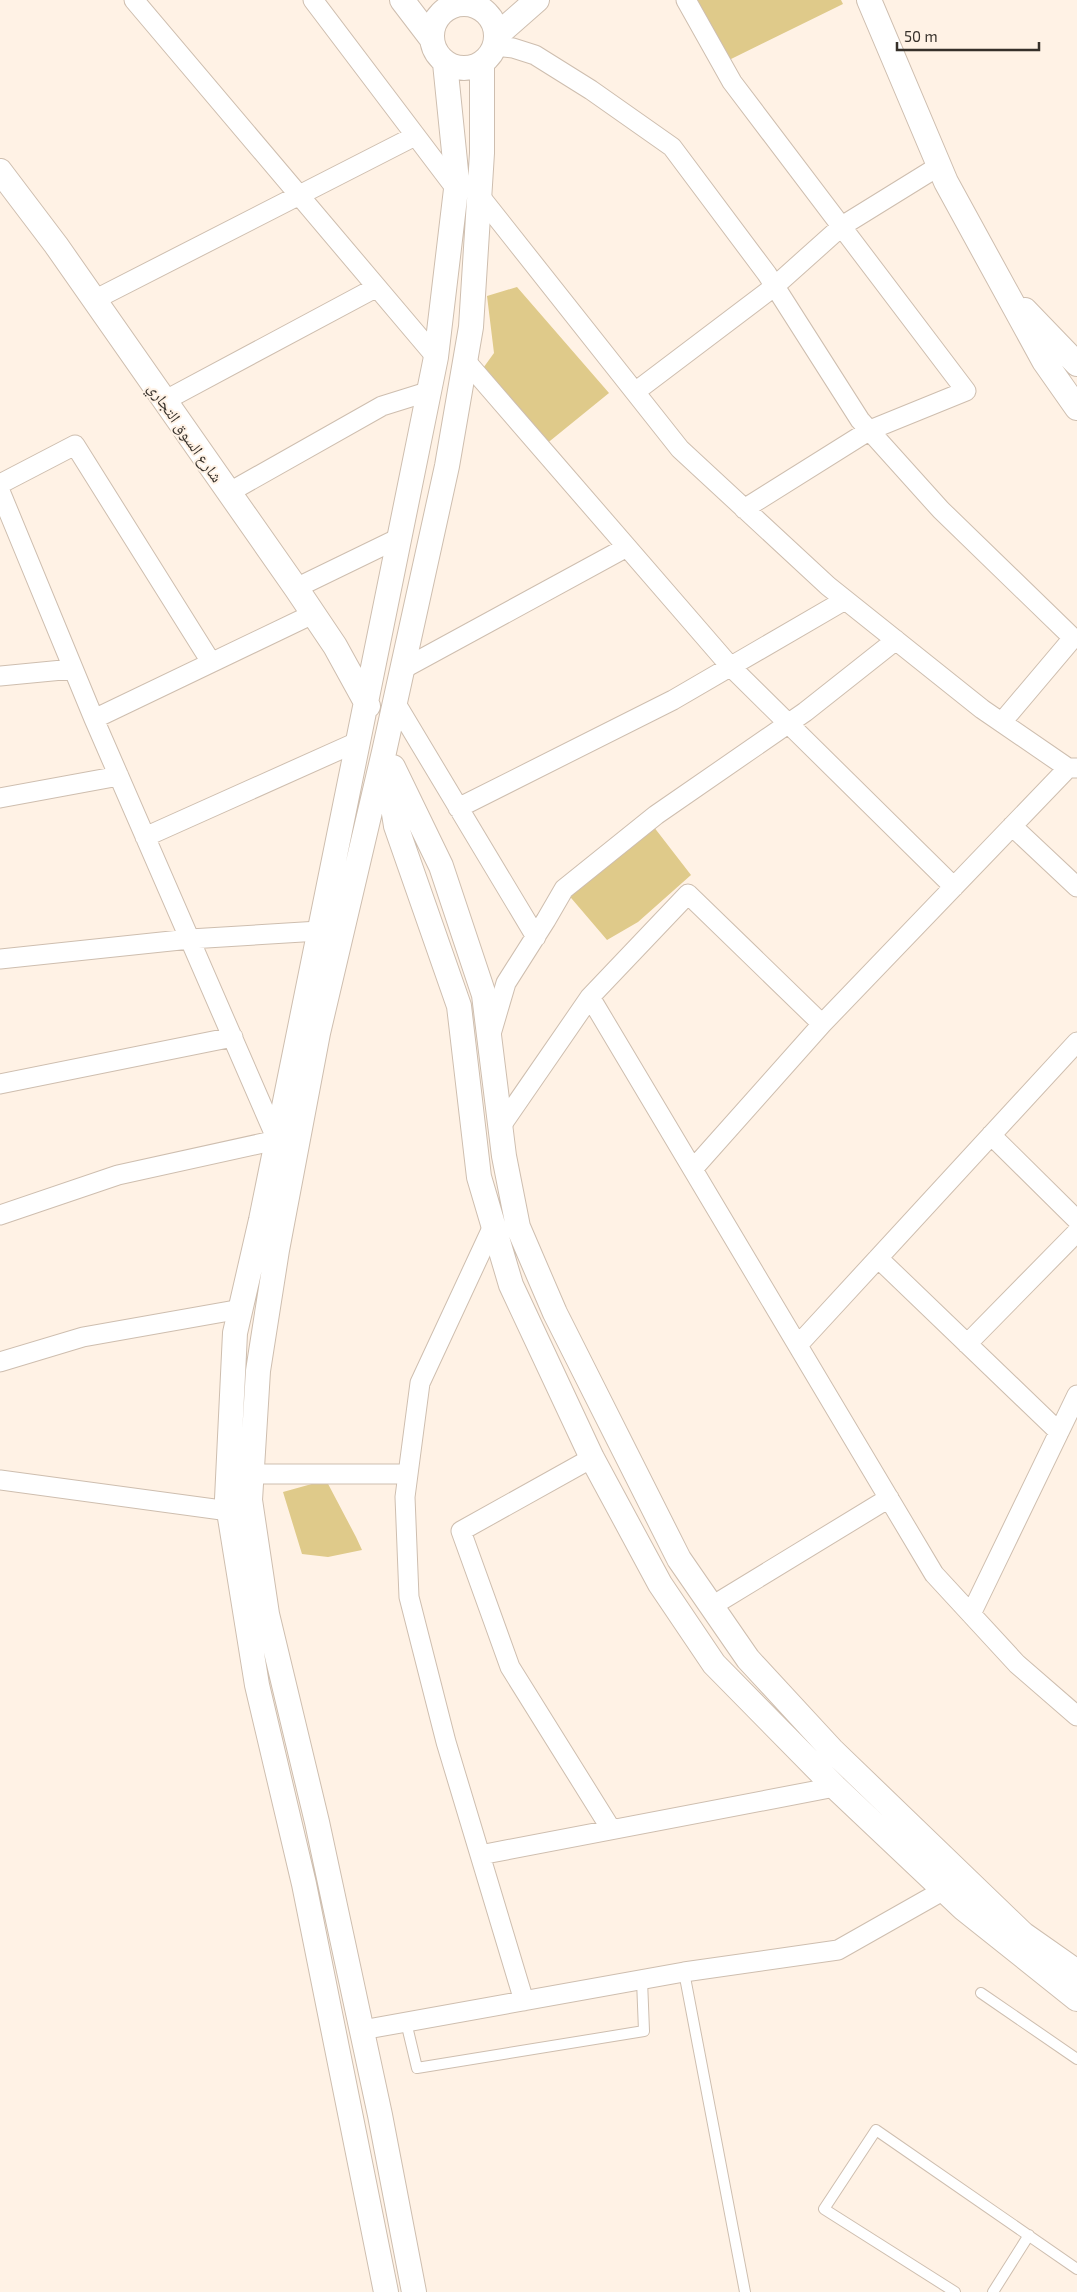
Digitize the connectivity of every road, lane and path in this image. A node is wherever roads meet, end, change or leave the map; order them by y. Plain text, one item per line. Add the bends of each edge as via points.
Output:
1 (134, 0) edge
2 (313, 0) edge
3 (402, 0) edge
4 (537, 0) edge
5 (686, 0) edge
6 (869, 0) edge
7 (455, 2) edge
8 (431, 38) junction
9 (491, 48) junction
10 (445, 62) junction
11 (415, 136) junction
12 (939, 166) junction
13 (0, 171) edge
14 (456, 190) junction
15 (299, 195) junction
16 (479, 195) junction
17 (842, 226) junction
18 (775, 286) junction
19 (377, 287) junction
20 (1003, 287) junction
21 (94, 300) junction
22 (436, 357) junction
23 (465, 360) junction
24 (1077, 364) edge
25 (430, 391) junction
26 (635, 392) junction
27 (164, 401) junction
28 (1077, 408) edge
29 (870, 430) junction
30 (0, 484) edge
31 (0, 491) edge
32 (228, 493) junction
33 (744, 509) junction
34 (401, 537) junction
35 (627, 547) junction
36 (296, 588) junction
37 (845, 600) junction
38 (313, 614) junction
39 (896, 640) junction
40 (211, 662) junction
41 (730, 666) junction
42 (73, 668) junction
43 (403, 669) junction
44 (0, 676) edge
45 (366, 699) junction
46 (395, 702) junction
47 (94, 719) junction
48 (1002, 722) junction
49 (788, 724) junction
50 (357, 742) junction
51 (384, 752) junction
52 (1073, 768) edge
53 (119, 776) junction
54 (0, 798) edge
55 (458, 808) junction
56 (1012, 826) junction
57 (145, 837) junction
58 (954, 887) junction
59 (1077, 887) edge
60 (319, 931) junction
61 (536, 937) junction
62 (190, 940) junction
63 (0, 959) edge
64 (590, 997) junction
65 (822, 1024) junction
66 (233, 1037) junction
67 (490, 1039) junction
68 (1077, 1042) edge
69 (0, 1084) edge
70 (500, 1126) junction
71 (991, 1135) junction
72 (277, 1140) junction
73 (693, 1169) junction
74 (0, 1215) edge
75 (1077, 1220) edge
76 (493, 1226) junction
77 (1077, 1232) edge
78 (878, 1258) junction
79 (241, 1309) junction
80 (967, 1344) junction
81 (798, 1345) junction
82 (0, 1362) edge
83 (1077, 1395) edge
84 (1059, 1432) junction
85 (592, 1458) junction
86 (251, 1474) junction
87 (408, 1474) junction
88 (0, 1480) edge
89 (889, 1498) junction
90 (229, 1511) junction
91 (712, 1606) junction
92 (971, 1614) junction
93 (1077, 1716) edge
94 (835, 1787) junction
95 (611, 1829) junction
96 (480, 1855) junction
97 (953, 1884) junction
98 (684, 1972) junction
99 (1077, 1972) edge
100 (642, 1980) junction
101 (981, 1993) dead end
102 (1077, 1999) edge
103 (524, 2001) junction
104 (406, 2022) junction
105 (362, 2030) junction
106 (1077, 2059) edge
107 (1029, 2235) junction
108 (1077, 2268) edge
109 (386, 2292) edge
110 (414, 2292) edge
111 (745, 2292) edge
112 (955, 2292) edge
113 (993, 2292) edge

1 - 15 street
2 - 11 street
3 - 8 street
4 - 9 street
5 - 17 street via 732,82
6 - 12 street
7 - 8 street via 436,19
7 - 9 street via 472,4 489,16 494,25
8 - 10 street
9 - 10 street via 464,68
9 - 16 street
9 - 18 street via 513,48 535,55 672,147
10 - 14 street
11 - 14 street
11 - 15 street
12 - 17 street
12 - 20 street
13 - 21 street, شارع السوق التجاري
14 - 22 street
15 - 19 street
15 - 21 street
16 - 23 street via 471,327
16 - 26 street
17 - 18 street
17 - 29 street via 966,391
18 - 26 street
18 - 29 street via 860,420
19 - 22 street
19 - 27 street
20 - 24 street
20 - 28 street via 1044,361
21 - 27 street, شارع السوق التجاري
22 - 25 street
23 - 35 street
23 - 43 street via 447,466
25 - 32 street via 382,406
25 - 34 street
26 - 33 street via 680,449
27 - 32 street, شارع السوق التجاري
29 - 33 street
29 - 48 street via 941,510 1072,638
30 - 40 street via 75,445
31 - 42 street
32 - 36 street, شارع السوق التجاري
33 - 37 street
34 - 36 street
34 - 45 street
35 - 41 street
35 - 43 street
36 - 38 street, شارع السوق التجاري
37 - 39 street
37 - 41 street
38 - 40 street
38 - 45 street, شارع السوق التجاري
39 - 48 street
39 - 49 street
40 - 47 street
41 - 49 street
41 - 55 street via 673,700
42 - 44 street
42 - 47 street
43 - 46 street
45 - 50 street
45 - 51 street, شارع السوق التجاري
46 - 51 street
46 - 55 street
47 - 53 street
48 - 52 street
49 - 58 street
49 - 61 street via 656,815 596,861 564,889
50 - 51 street
50 - 57 street
50 - 60 street
51 - 67 street via 441,866 484,995
51 - 76 street via 396,826 459,1006 479,1177
51 - 86 street via 318,1033 280,1231 258,1371
52 - 56 street
53 - 54 street
53 - 57 street
55 - 61 street
56 - 58 street
56 - 59 street
57 - 62 street
58 - 65 street
60 - 62 street
60 - 72 street
61 - 67 street via 506,983
62 - 63 street
62 - 66 street
64 - 65 street via 688,894
64 - 70 street
64 - 73 street
65 - 73 street
66 - 69 street
66 - 72 street
67 - 70 street
68 - 71 street
70 - 91 street via 518,1228 555,1313 679,1559
71 - 75 street
71 - 78 street
72 - 74 street via 118,1175
72 - 79 street
73 - 81 street
76 - 85 street via 510,1285
76 - 87 street via 420,1383
77 - 80 street
78 - 80 street
78 - 81 street
79 - 82 street via 83,1337
79 - 90 street via 235,1333
80 - 84 street
81 - 89 street
83 - 84 street
84 - 92 street
85 - 94 street via 660,1584 714,1664
85 - 95 street via 461,1531 510,1667
86 - 87 street
86 - 105 street via 250,1500 267,1614 318,1822
87 - 96 street via 405,1497 409,1597 446,1742
88 - 90 street
89 - 91 street
89 - 92 street via 934,1574
90 - 109 street via 257,1685 304,1884
91 - 97 street via 748,1659
92 - 93 street via 1017,1664
94 - 95 street
94 - 97 street
95 - 96 street
96 - 103 street
97 - 98 street via 838,1950
97 - 99 street
97 - 102 street via 1048,1977
98 - 100 street
98 - 111 lane
100 - 103 street
100 - 104 lane via 644,2031 417,2068
101 - 106 lane
103 - 104 street
104 - 105 street
105 - 110 street
107 - 108 lane
107 - 112 lane via 876,2130 824,2208
107 - 113 lane

